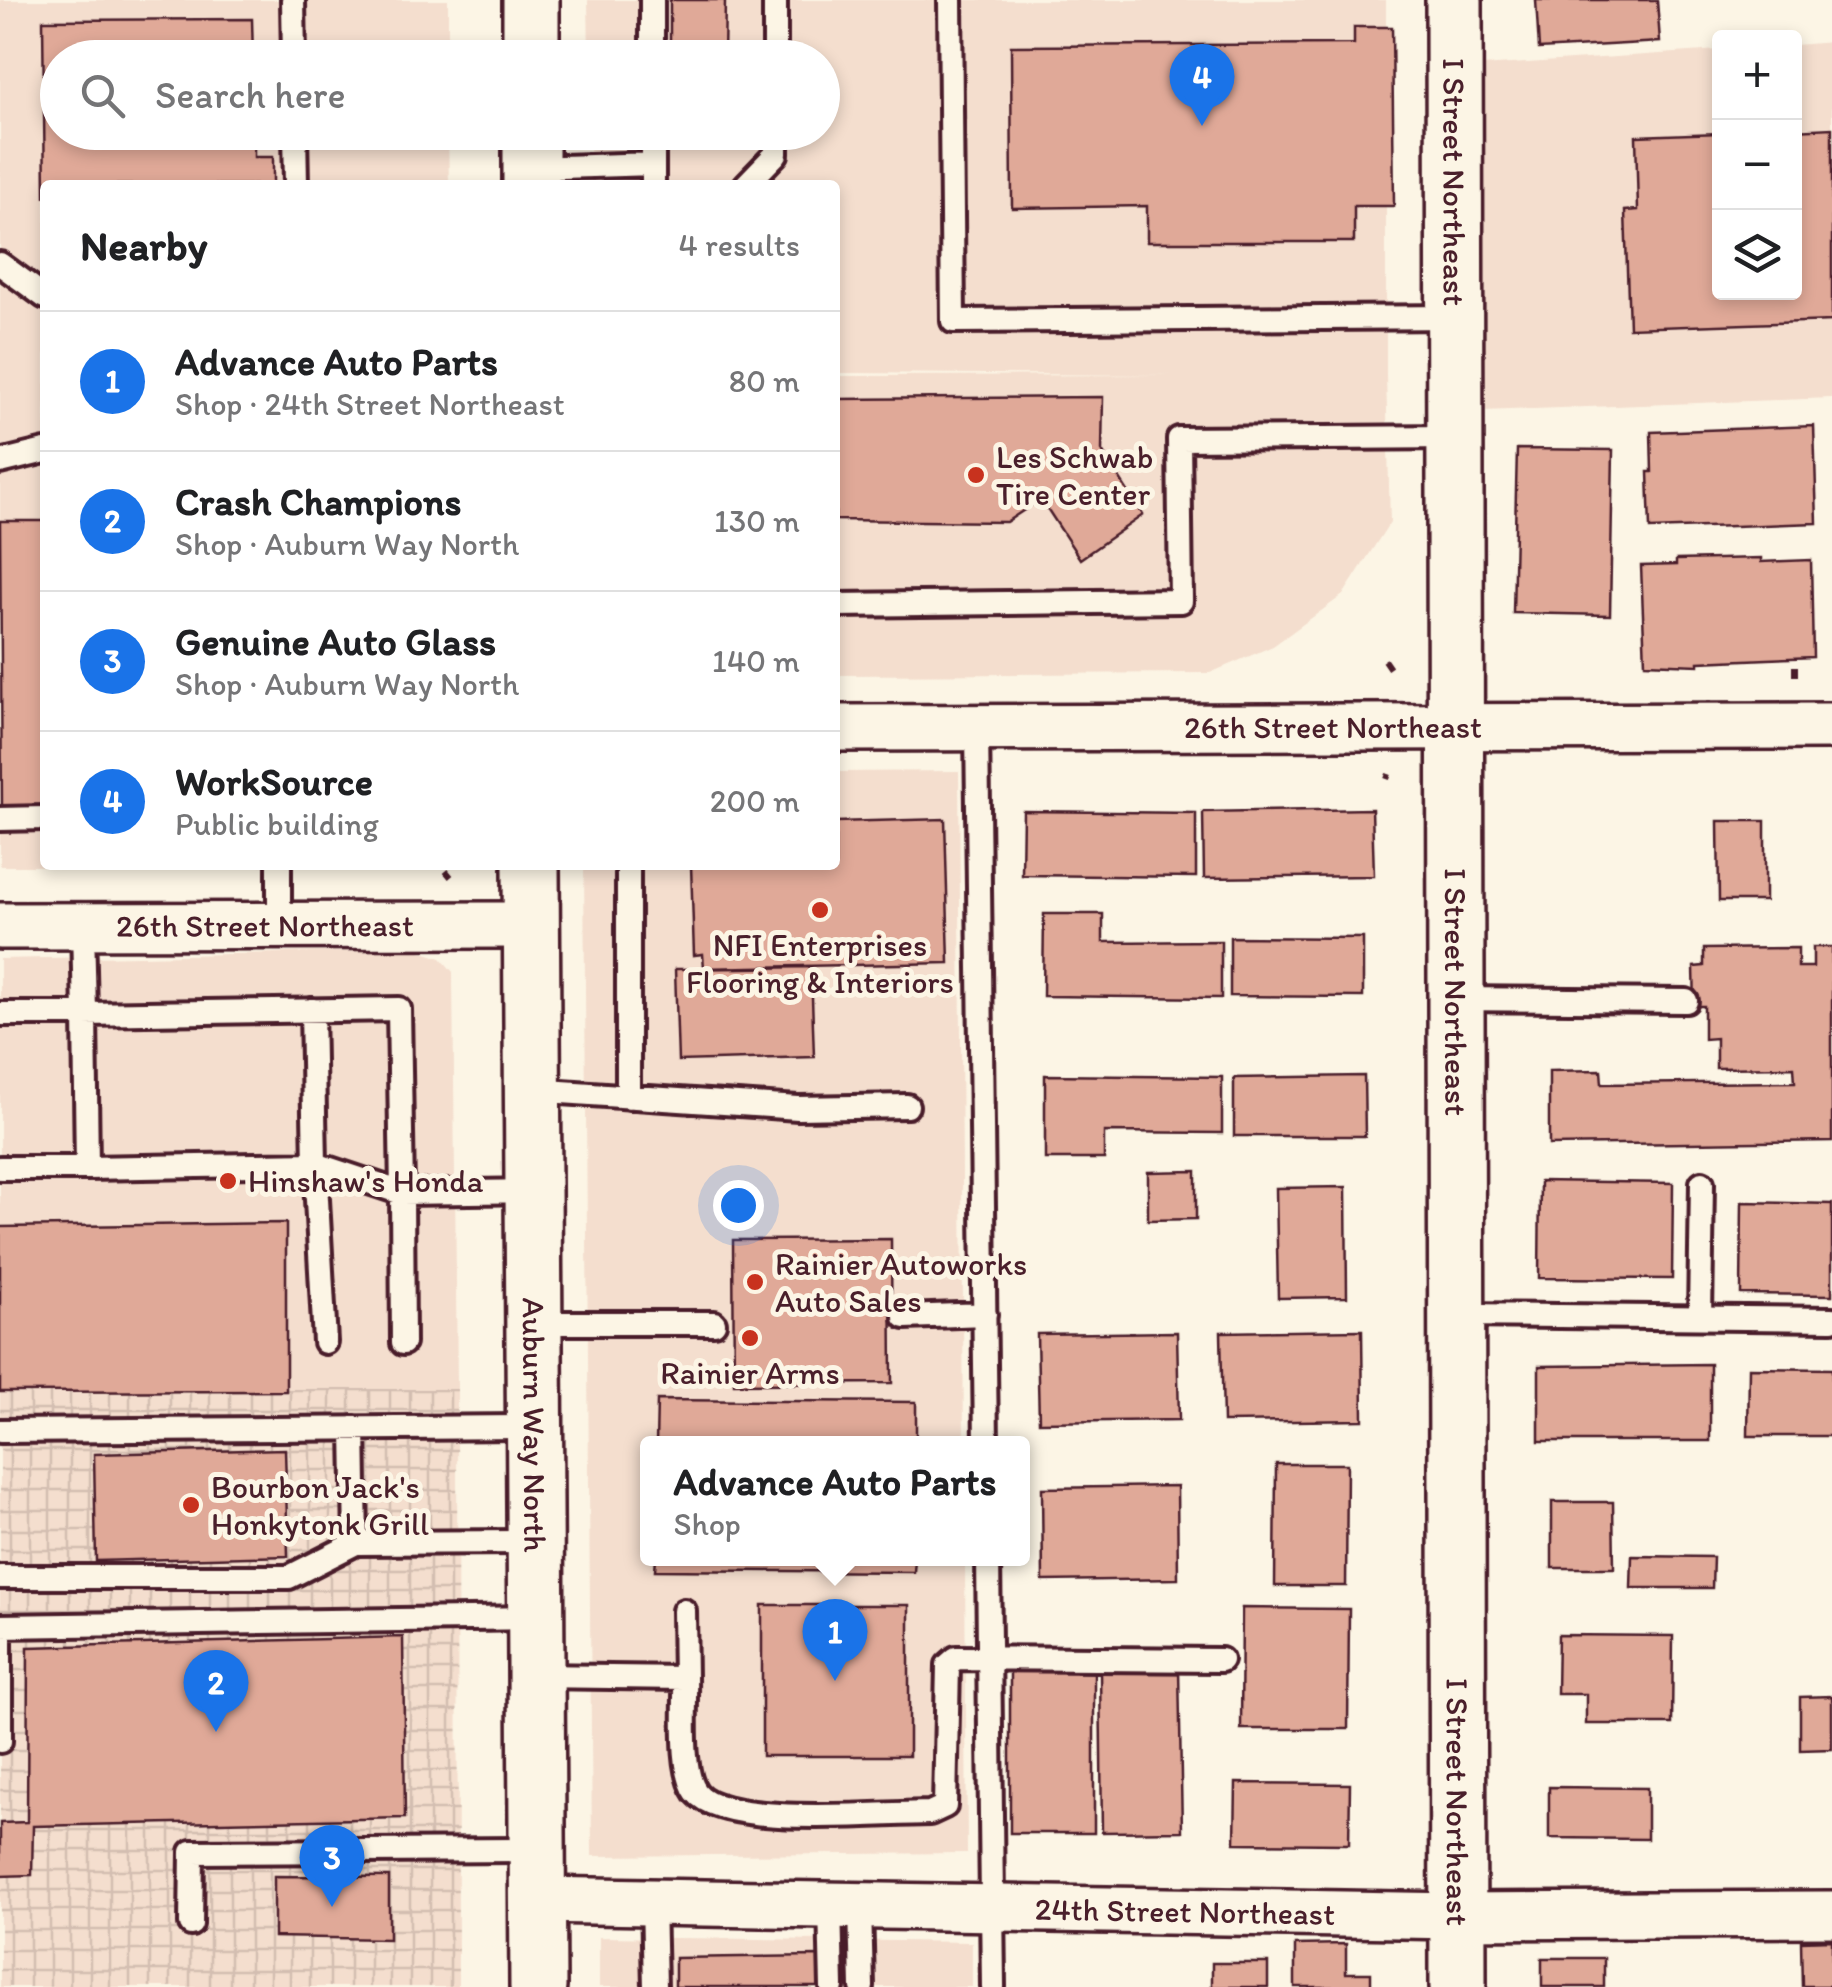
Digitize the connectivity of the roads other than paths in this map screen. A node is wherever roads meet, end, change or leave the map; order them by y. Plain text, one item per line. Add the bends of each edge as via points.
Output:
1 (293, 0) edge
2 (531, 0) edge
3 (652, 0) edge
4 (775, 0) edge
5 (950, 0) edge
6 (1454, 0) edge
7 (294, 40) edge
8 (531, 40) edge
9 (652, 40) edge
10 (775, 40) edge
11 (296, 150) edge
12 (776, 150) edge
13 (531, 162) edge
14 (653, 175) edge
15 (296, 180) edge
16 (751, 180) edge
17 (0, 264) edge
18 (40, 293) edge
19 (1454, 317) junction
20 (1454, 437) junction
21 (40, 452) edge
22 (0, 462) edge
23 (840, 604) edge
24 (1832, 726) edge
25 (840, 728) edge
26 (977, 728) junction
27 (1454, 728) junction
28 (40, 818) edge
29 (0, 819) edge
30 (279, 870) edge
31 (531, 870) edge
32 (628, 870) edge
33 (532, 925) junction
34 (0, 926) edge
35 (82, 926) junction
36 (279, 926) junction
37 (1455, 998) junction
38 (1686, 1000) dead end
39 (312, 1010) junction
40 (0, 1014) edge
41 (85, 1014) junction
42 (532, 1090) junction
43 (628, 1096) junction
44 (907, 1106) dead end
45 (315, 1164) junction
46 (0, 1168) edge
47 (88, 1168) junction
48 (1702, 1183) dead end
49 (533, 1191) junction
50 (402, 1193) junction
51 (984, 1314) junction
52 (1456, 1316) junction
53 (905, 1317) dead end
54 (1700, 1317) junction
55 (1832, 1319) edge
56 (534, 1323) junction
57 (714, 1323) dead end
58 (325, 1342) dead end
59 (403, 1343) dead end
60 (534, 1427) junction
61 (354, 1428) junction
62 (0, 1430) edge
63 (986, 1436) edge
64 (535, 1542) junction
65 (356, 1544) junction
66 (988, 1566) edge
67 (0, 1577) edge
68 (684, 1611) dead end
69 (536, 1618) junction
70 (0, 1626) edge
71 (990, 1658) junction
72 (1221, 1660) dead end
73 (536, 1676) junction
74 (685, 1678) junction
75 (0, 1741) edge
76 (537, 1875) junction
77 (653, 1902) junction
78 (845, 1906) junction
79 (992, 1908) junction
80 (1832, 1914) edge
81 (1457, 1916) junction
82 (192, 1924) dead end
83 (538, 1987) edge
84 (655, 1987) edge
85 (832, 1987) edge
86 (862, 1987) edge
87 (993, 1987) edge
88 (1458, 1987) edge

1 - 7 lane
2 - 8 street
3 - 9 lane
4 - 10 lane
5 - 19 lane via 952,320
6 - 19 street, I Street Northeast
11 - 15 lane
12 - 16 lane
13 - 14 lane
17 - 18 lane
19 - 20 street, I Street Northeast
20 - 23 lane via 1179,440 1181,601
20 - 27 street, I Street Northeast
21 - 22 lane
24 - 27 street, 26th Street Northeast
25 - 26 street, 26th Street Northeast
26 - 27 street, 26th Street Northeast
26 - 51 lane
27 - 37 street, I Street Northeast
28 - 29 lane
30 - 36 lane
31 - 33 street, Auburn Way North
32 - 43 lane
33 - 36 street, 26th Street Northeast
33 - 42 street, Auburn Way North
34 - 35 street, 26th Street Northeast
35 - 36 street, 26th Street Northeast
35 - 41 lane
37 - 38 lane
37 - 52 street, I Street Northeast
39 - 41 lane
39 - 45 lane
39 - 50 lane via 399,1009
40 - 41 lane
41 - 47 lane
42 - 43 lane
42 - 49 street, Auburn Way North
43 - 44 lane via 798,1108
45 - 47 lane
45 - 50 lane
45 - 58 lane
46 - 47 lane
48 - 54 lane
49 - 50 lane
49 - 56 street, Auburn Way North
50 - 59 lane
51 - 53 lane
51 - 63 lane
52 - 54 lane
52 - 81 street, I Street Northeast
54 - 55 lane
56 - 57 lane
56 - 60 street, Auburn Way North
60 - 61 lane
60 - 64 street, Auburn Way North
61 - 62 lane
61 - 65 lane
64 - 65 lane
64 - 69 street, Auburn Way North
65 - 67 lane via 289,1577
66 - 71 lane
68 - 74 lane
69 - 70 lane
69 - 73 street, Auburn Way North
70 - 75 lane
71 - 72 lane
71 - 74 lane via 956,1658 948,1665 946,1806 930,1812 764,1815 713,1806 688,1775
71 - 79 lane
73 - 74 lane
73 - 76 street, Auburn Way North
76 - 77 street, 24th Street Northeast
76 - 82 lane via 192,1852
76 - 83 street, Auburn Way North
77 - 78 street, 24th Street Northeast
77 - 84 lane
78 - 79 street, 24th Street Northeast
78 - 85 lane
78 - 86 lane
79 - 81 street, 24th Street Northeast
79 - 87 lane
80 - 81 street, 24th Street Northeast
81 - 88 street, I Street Northeast

